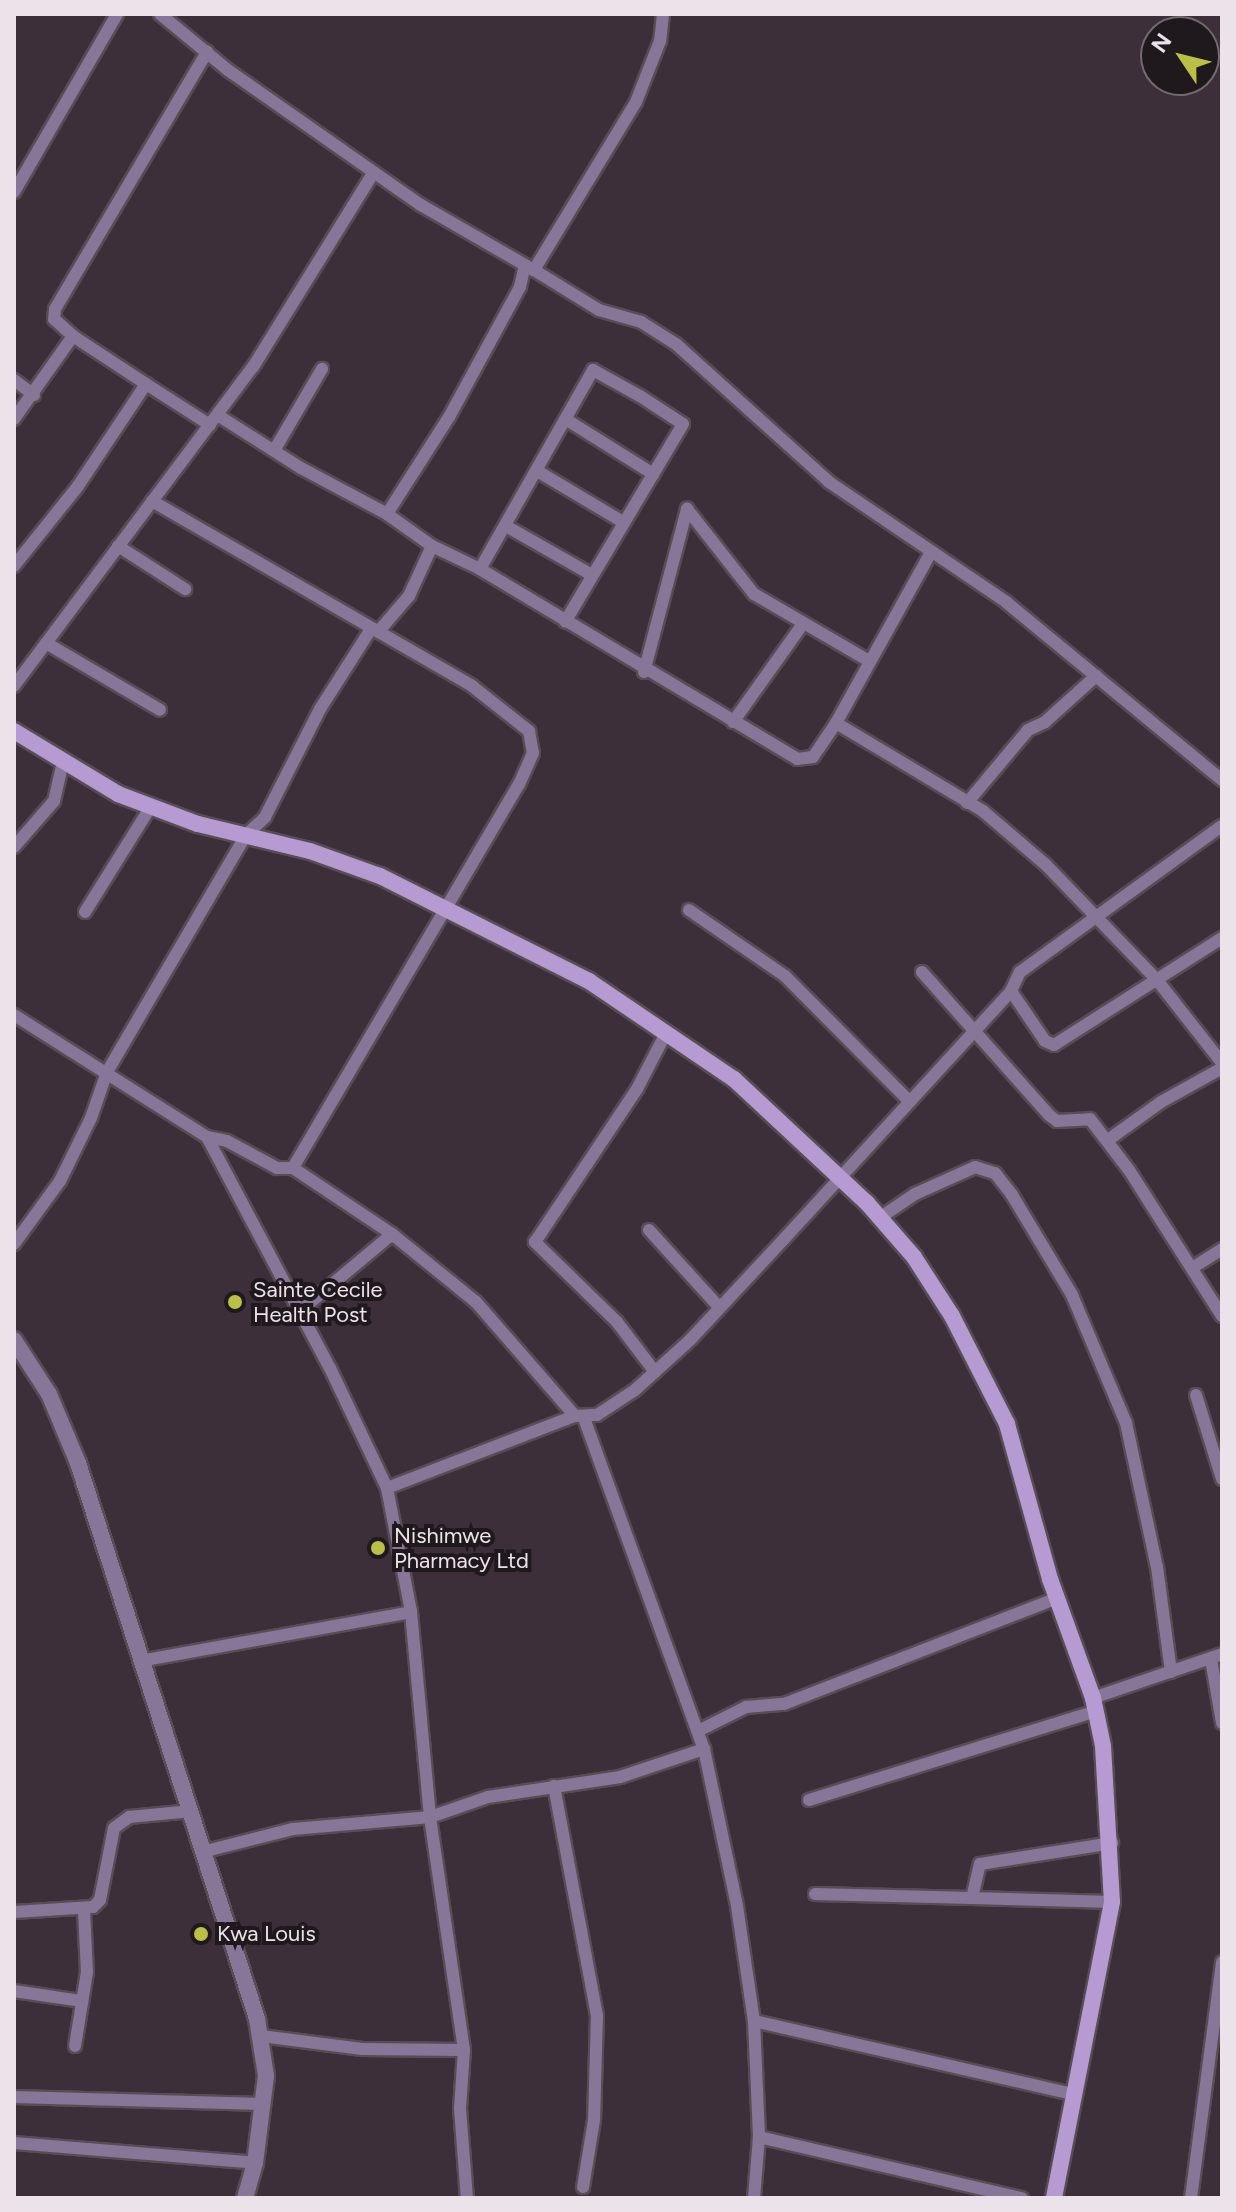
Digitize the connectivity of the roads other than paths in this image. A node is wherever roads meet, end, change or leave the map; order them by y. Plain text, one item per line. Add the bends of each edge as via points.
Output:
1 (117, 14) edge
2 (160, 14) edge
3 (663, 14) edge
4 (207, 52) junction
5 (374, 172) junction
6 (14, 192) edge
7 (530, 267) junction
8 (73, 336) junction
9 (322, 369) dead end
10 (14, 380) edge
11 (146, 384) junction
12 (34, 395) junction
13 (14, 419) edge
14 (215, 420) junction
15 (567, 420) junction
16 (275, 449) junction
17 (539, 472) junction
18 (653, 474) junction
19 (152, 501) junction
20 (387, 514) junction
21 (623, 522) junction
22 (506, 526) junction
23 (118, 546) junction
24 (432, 546) junction
25 (931, 552) junction
26 (14, 566) edge
27 (480, 569) junction
28 (592, 575) junction
29 (185, 589) dead end
30 (565, 622) junction
31 (803, 624) junction
32 (374, 630) junction
33 (46, 643) junction
34 (869, 661) junction
35 (644, 672) junction
36 (1096, 676) junction
37 (14, 686) edge
38 (160, 710) dead end
39 (733, 722) junction
40 (836, 723) junction
41 (14, 731) edge
42 (62, 765) junction
43 (1222, 780) edge
44 (967, 803) junction
45 (150, 808) junction
46 (1222, 826) edge
47 (246, 835) junction
48 (14, 847) edge
49 (449, 910) junction
50 (689, 910) dead end
51 (85, 912) dead end
52 (1096, 918) junction
53 (1222, 938) edge
54 (922, 972) dead end
55 (1157, 980) junction
56 (1011, 991) junction
57 (14, 1015) edge
58 (973, 1027) junction
59 (666, 1033) junction
60 (1222, 1066) edge
61 (107, 1072) junction
62 (907, 1099) junction
63 (207, 1137) junction
64 (1108, 1140) junction
65 (293, 1168) junction
66 (838, 1177) junction
67 (881, 1217) junction
68 (649, 1230) dead end
69 (392, 1234) junction
70 (14, 1244) edge
71 (1222, 1249) edge
72 (1192, 1268) junction
73 (719, 1307) junction
74 (300, 1311) junction
75 (1221, 1314) edge
76 (14, 1340) edge
77 (655, 1372) junction
78 (1196, 1395) dead end
79 (580, 1417) junction
80 (1222, 1479) edge
81 (387, 1488) junction
82 (1057, 1598) junction
83 (411, 1612) junction
84 (1216, 1656) edge
85 (145, 1660) junction
86 (1171, 1672) junction
87 (1095, 1705) junction
88 (1222, 1723) edge
89 (698, 1731) junction
90 (704, 1749) junction
91 (554, 1786) junction
92 (809, 1800) dead end
93 (192, 1811) junction
94 (430, 1817) junction
95 (1112, 1843) junction
96 (206, 1851) junction
97 (815, 1894) dead end
98 (972, 1898) junction
99 (1112, 1902) junction
100 (84, 1911) junction
101 (14, 1912) edge
102 (1222, 1962) edge
103 (14, 1991) edge
104 (82, 2001) junction
105 (754, 2021) junction
106 (261, 2036) junction
107 (75, 2046) dead end
108 (464, 2050) junction
109 (1074, 2094) junction
110 (14, 2097) edge
111 (263, 2104) junction
112 (759, 2137) junction
113 (14, 2143) edge
114 (255, 2163) junction
115 (583, 2187) dead end
116 (245, 2198) edge
117 (467, 2198) edge
118 (754, 2198) edge
119 (1022, 2198) edge
120 (1054, 2198) edge
121 (1191, 2198) edge

1 - 6 street
2 - 4 street
3 - 7 street via 660,41 636,102
4 - 5 street
4 - 8 street via 55,309 54,319
5 - 7 street
5 - 14 street
7 - 20 street via 449,417
7 - 25 street via 608,315 660,332 785,437 829,482
8 - 11 street
8 - 12 street
9 - 16 street
10 - 12 street
11 - 14 street
11 - 26 street via 78,486
12 - 13 street
14 - 16 street
14 - 19 street
15 - 17 street
15 - 18 street
15 - 18 street via 593,370 640,396 683,424
16 - 20 street
17 - 21 street
17 - 22 street
18 - 21 street
19 - 23 street
19 - 32 street
20 - 24 street
21 - 28 street
22 - 27 street
22 - 28 street
23 - 29 street
23 - 33 street
24 - 27 street
24 - 32 street via 409,596
25 - 34 street
25 - 36 street via 1006,602
27 - 30 street
28 - 30 street
30 - 35 street
31 - 34 street
31 - 35 street via 754,594 687,509
31 - 39 street
32 - 47 street via 320,709 265,817
32 - 49 street via 472,686 533,740 529,766
33 - 37 street
33 - 38 street
34 - 40 street
35 - 39 street
36 - 43 street
36 - 44 street via 1045,722 1028,730
39 - 40 street via 804,761 813,757
40 - 44 street
41 - 42 main road
42 - 45 main road
42 - 48 street via 54,801
44 - 52 street via 1024,844
45 - 47 main road
45 - 51 street
46 - 52 street
47 - 49 main road via 380,876
47 - 61 street
49 - 59 main road via 589,981
49 - 65 street
50 - 62 street via 785,976
52 - 55 street
52 - 56 street via 1020,972
53 - 55 street
54 - 58 street
55 - 56 street via 1054,1045 1045,1041
55 - 60 street
56 - 58 street
57 - 61 street
58 - 62 street
58 - 64 street via 1053,1118 1087,1117
59 - 66 main road via 734,1079
59 - 77 street via 637,1089 535,1242 617,1322
60 - 64 street
61 - 63 street
61 - 70 street via 60,1181
62 - 66 street
63 - 65 street via 227,1141 277,1168
63 - 74 street
64 - 72 street
65 - 69 street
66 - 67 main road
66 - 73 street
67 - 82 main road via 952,1316 1007,1424
67 - 86 street via 915,1194 975,1167 995,1173 1012,1195 1072,1295 1124,1417 1157,1567
68 - 73 street
69 - 74 street
69 - 79 street via 476,1302
71 - 72 street
72 - 75 street
73 - 77 street
74 - 81 street
76 - 85 street via 49,1394 78,1463
77 - 79 street via 613,1406
78 - 80 street
79 - 81 street
79 - 89 street
81 - 83 street
82 - 87 main road
82 - 89 street via 784,1704 746,1707
83 - 85 street
83 - 94 street
84 - 86 street
84 - 88 street
85 - 93 street
86 - 87 street
87 - 92 street
87 - 95 main road
89 - 90 street
90 - 91 street via 620,1777
90 - 105 street via 737,1906
91 - 94 street via 488,1797
91 - 115 street via 597,2015 594,2120
93 - 96 street
93 - 100 street via 129,1817 114,1828 100,1900
94 - 96 street via 293,1829
94 - 108 street
95 - 98 street via 980,1864
95 - 99 main road
96 - 106 street
97 - 98 street
98 - 99 street
99 - 109 main road
100 - 101 street
100 - 104 street via 87,1972
102 - 121 street
103 - 104 street
104 - 107 street
105 - 109 street
105 - 112 street
106 - 108 street via 362,2049
106 - 111 street
108 - 117 street via 460,2108
109 - 120 main road
110 - 111 street
111 - 114 street
112 - 118 street
112 - 119 street
113 - 114 street
114 - 116 street

